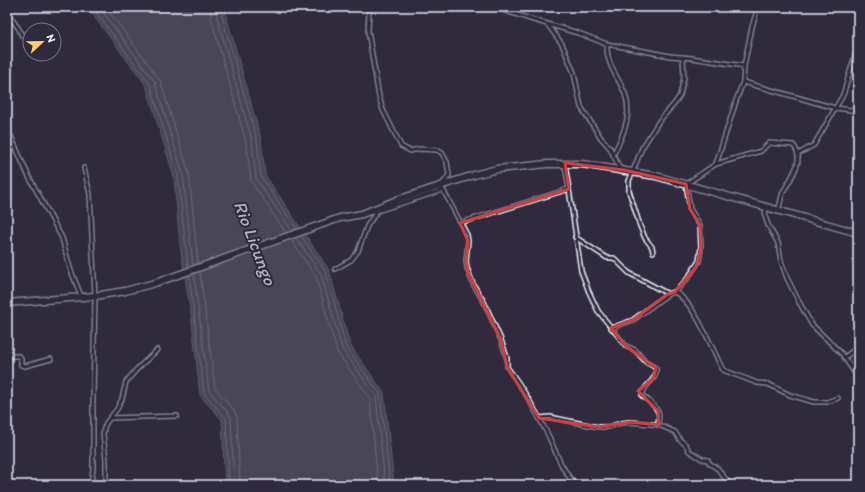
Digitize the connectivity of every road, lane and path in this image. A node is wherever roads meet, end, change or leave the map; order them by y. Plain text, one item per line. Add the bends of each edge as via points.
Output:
1 (372, 7) edge
2 (494, 7) edge
3 (511, 7) edge
4 (758, 7) edge
5 (504, 10) junction
6 (7, 12) edge
7 (547, 24) junction
8 (22, 36) dead end
9 (607, 44) junction
10 (858, 45) edge
11 (683, 57) junction
12 (744, 66) junction
13 (743, 82) junction
14 (835, 108) junction
15 (858, 111) edge
16 (7, 139) edge
17 (798, 154) junction
18 (613, 155) junction
19 (565, 163) junction
20 (716, 164) junction
21 (84, 168) dead end
22 (620, 169) junction
23 (633, 172) junction
24 (686, 184) junction
25 (442, 188) junction
26 (569, 189) junction
27 (766, 207) junction
28 (778, 211) junction
29 (460, 224) junction
30 (858, 233) edge
31 (575, 237) junction
32 (7, 240) edge
33 (653, 252) dead end
34 (335, 269) dead end
35 (7, 280) edge
36 (7, 286) edge
37 (675, 292) junction
38 (668, 294) junction
39 (81, 296) junction
40 (95, 296) junction
41 (8, 303) edge
42 (611, 328) junction
43 (858, 347) edge
44 (157, 350) dead end
45 (7, 356) edge
46 (845, 357) junction
47 (51, 359) dead end
48 (858, 378) edge
49 (838, 398) dead end
50 (177, 416) dead end
51 (110, 418) junction
52 (539, 418) junction
53 (659, 425) junction
54 (7, 482) edge
55 (7, 485) edge
56 (91, 485) edge
57 (106, 485) edge
58 (576, 485) edge
59 (730, 485) edge

1 - 25 street via 368,31 383,110 401,146 410,150 437,150 442,153 447,162 448,175
2 - 5 street
3 - 5 street
4 - 12 street
5 - 7 street
6 - 8 street
7 - 9 street
7 - 18 street via 562,44 574,73 581,107
9 - 11 street
9 - 18 street via 611,68 625,91 629,115
10 - 14 street via 843,95
11 - 12 street
11 - 23 street via 684,78 680,94 642,148
12 - 13 street
13 - 14 street
13 - 20 street
14 - 15 street
14 - 17 street via 814,145
16 - 39 street via 10,134 28,175 62,238
17 - 20 street via 793,145 769,143 761,151
17 - 28 street via 798,164 783,193
18 - 22 street
19 - 22 highway
19 - 25 highway via 497,169
19 - 26 street
20 - 24 street
21 - 40 street via 90,194
22 - 23 highway
23 - 24 highway
23 - 33 street via 629,181 629,191 640,226
24 - 27 highway
24 - 37 street via 690,209 700,225 701,248 696,267
25 - 29 street
25 - 34 street via 377,211 367,226 358,251 351,260
25 - 40 highway via 397,200 362,214 340,218 155,283
26 - 29 street
26 - 31 street
27 - 28 highway
27 - 46 street via 768,225 778,243 787,278 799,302 812,325
28 - 30 highway
29 - 52 street via 468,241 468,272 500,340 507,358 507,366
31 - 38 street via 607,258 614,258 629,273
31 - 42 street via 585,283 598,311
32 - 35 street
36 - 41 street
37 - 38 street
37 - 49 street via 697,318 723,370 757,383 768,384 790,396 814,402 827,402
38 - 42 street via 633,320
39 - 40 highway
39 - 41 highway
40 - 56 street
42 - 53 street via 626,346 635,350 656,368 656,375 644,387 642,395 658,411
43 - 46 street
44 - 51 street via 126,382 122,399
45 - 47 street via 19,356 22,365 25,366
46 - 48 street
50 - 51 street
51 - 57 street via 103,434
52 - 53 street via 550,417 598,427 631,422
52 - 58 street via 555,449 558,461 568,478
53 - 59 street via 675,432 689,451 708,460
54 - 55 street

